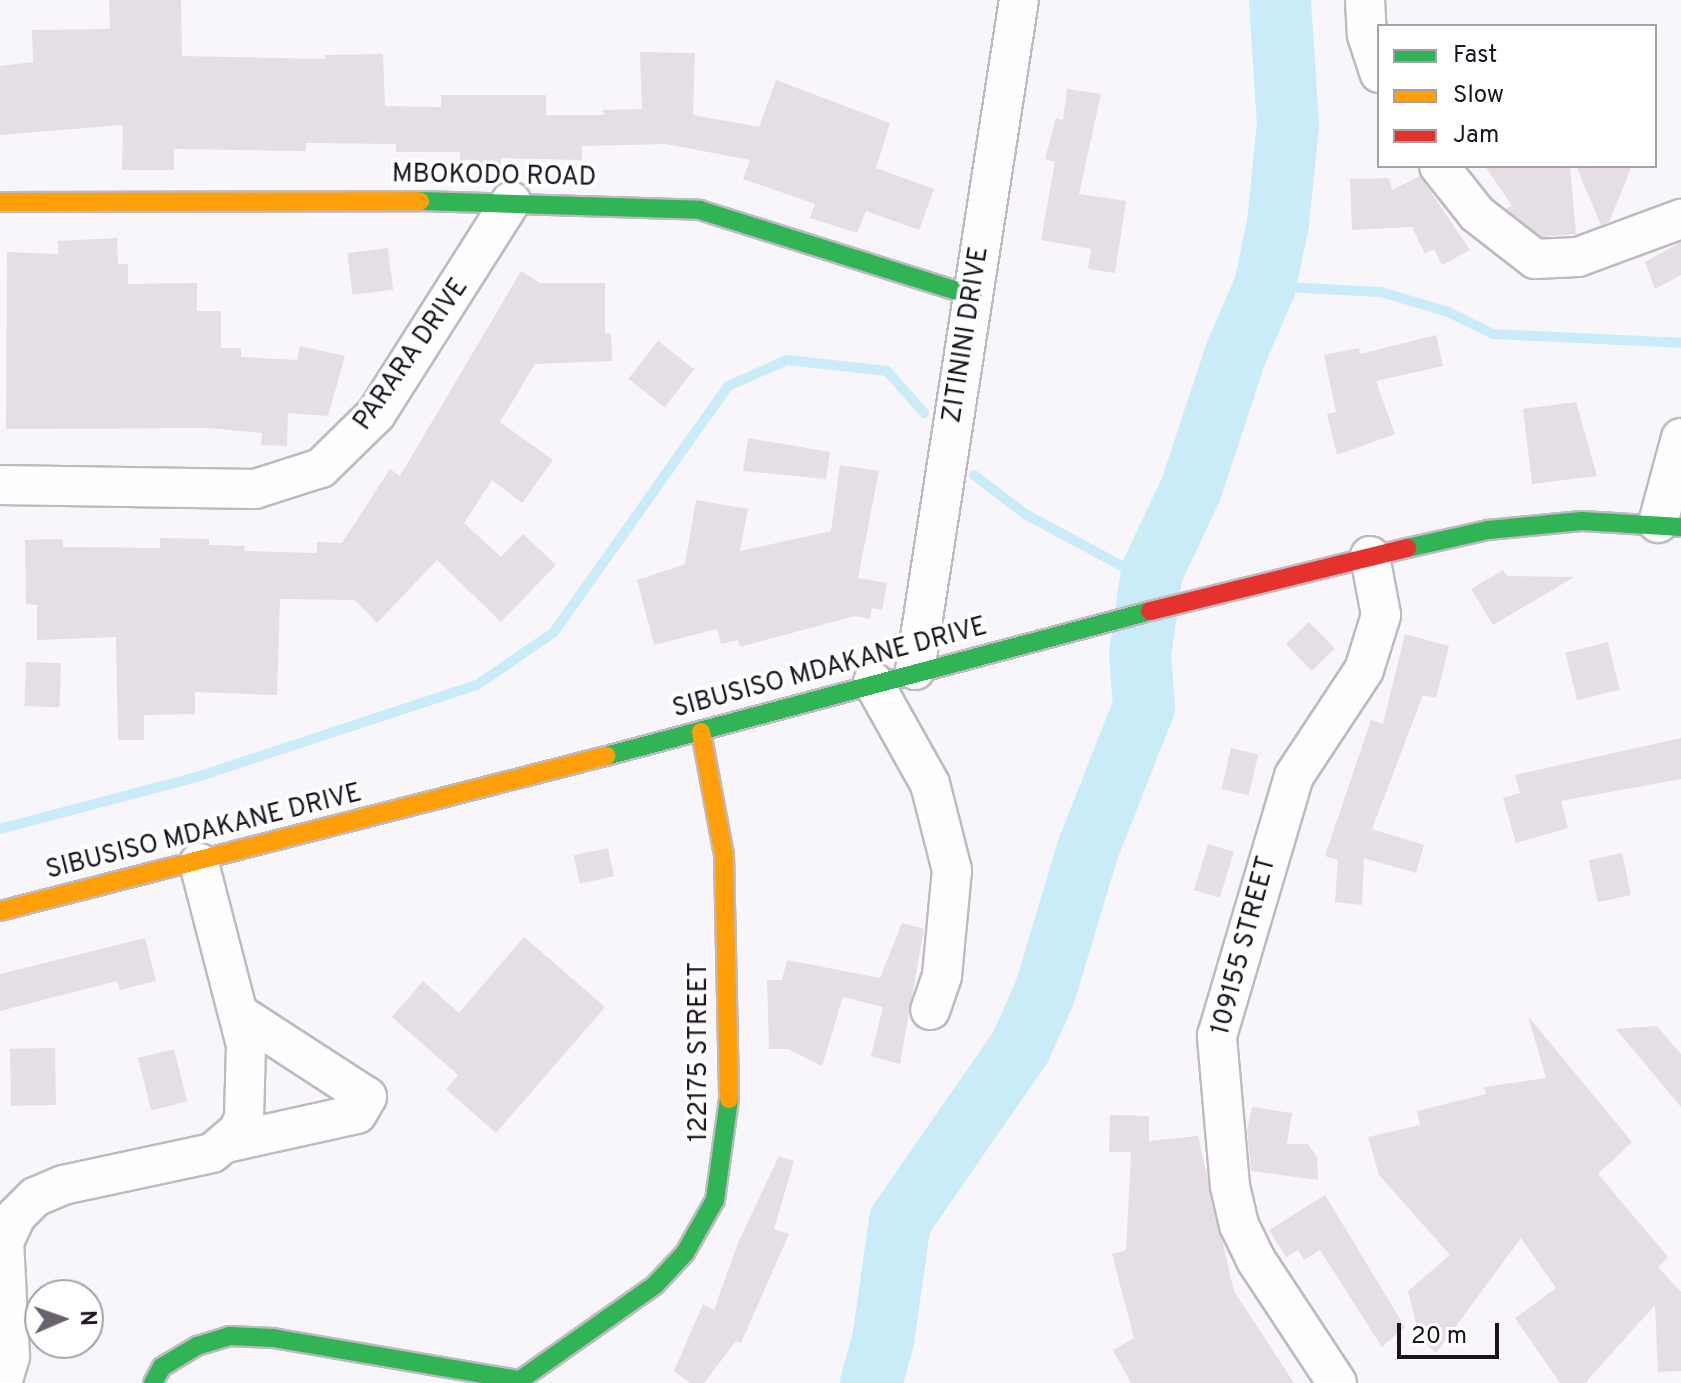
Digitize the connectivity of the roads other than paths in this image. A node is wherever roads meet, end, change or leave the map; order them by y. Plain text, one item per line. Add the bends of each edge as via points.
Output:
1 (1019, 0) edge
2 (1365, 0) edge
3 (1377, 67) edge
4 (1441, 168) edge
5 (511, 201) junction
6 (0, 202) edge
7 (1681, 219) edge
8 (973, 296) junction
9 (1681, 438) edge
10 (0, 485) edge
11 (1669, 525) edge
12 (1370, 556) junction
13 (915, 670) junction
14 (873, 682) junction
15 (701, 732) junction
16 (199, 863) junction
17 (0, 911) edge
18 (930, 1010) dead end
19 (239, 1014) junction
20 (226, 1143) junction
21 (520, 1381) edge
22 (2, 1383) edge
23 (153, 1383) edge
24 (1337, 1383) edge

1 - 8 street, ZITININI DRIVE
2 - 3 street via 1367,35
4 - 7 street via 1477,214 1535,259 1578,257
5 - 6 street, MBOKODO ROAD
5 - 8 street, MBOKODO ROAD via 700,210
5 - 10 street, PARARA DRIVE via 376,414 321,468 255,489
8 - 13 street, ZITININI DRIVE
9 - 11 street
11 - 12 street, SIBUSISO MDAKANE DRIVE via 1582,521 1488,530
12 - 13 street, SIBUSISO MDAKANE DRIVE
12 - 24 street, 109155 STREET via 1381,615 1368,656 1294,776 1217,1036 1230,1186 1239,1225 1256,1260
13 - 14 street, SIBUSISO MDAKANE DRIVE
14 - 15 street, SIBUSISO MDAKANE DRIVE
14 - 18 street via 930,784 952,870 942,976
15 - 16 street, SIBUSISO MDAKANE DRIVE
15 - 21 street, 122175 STREET via 724,855 729,1115 715,1200 685,1253 655,1285
16 - 17 street, SIBUSISO MDAKANE DRIVE
16 - 19 street
19 - 20 street via 248,1102 238,1131
19 - 20 street via 367,1097 357,1114
20 - 22 street via 212,1153 170,1164 63,1185 35,1197 16,1216 4,1242 10,1356
21 - 23 street, 122175 STREET via 350,1350 229,1336 162,1367

